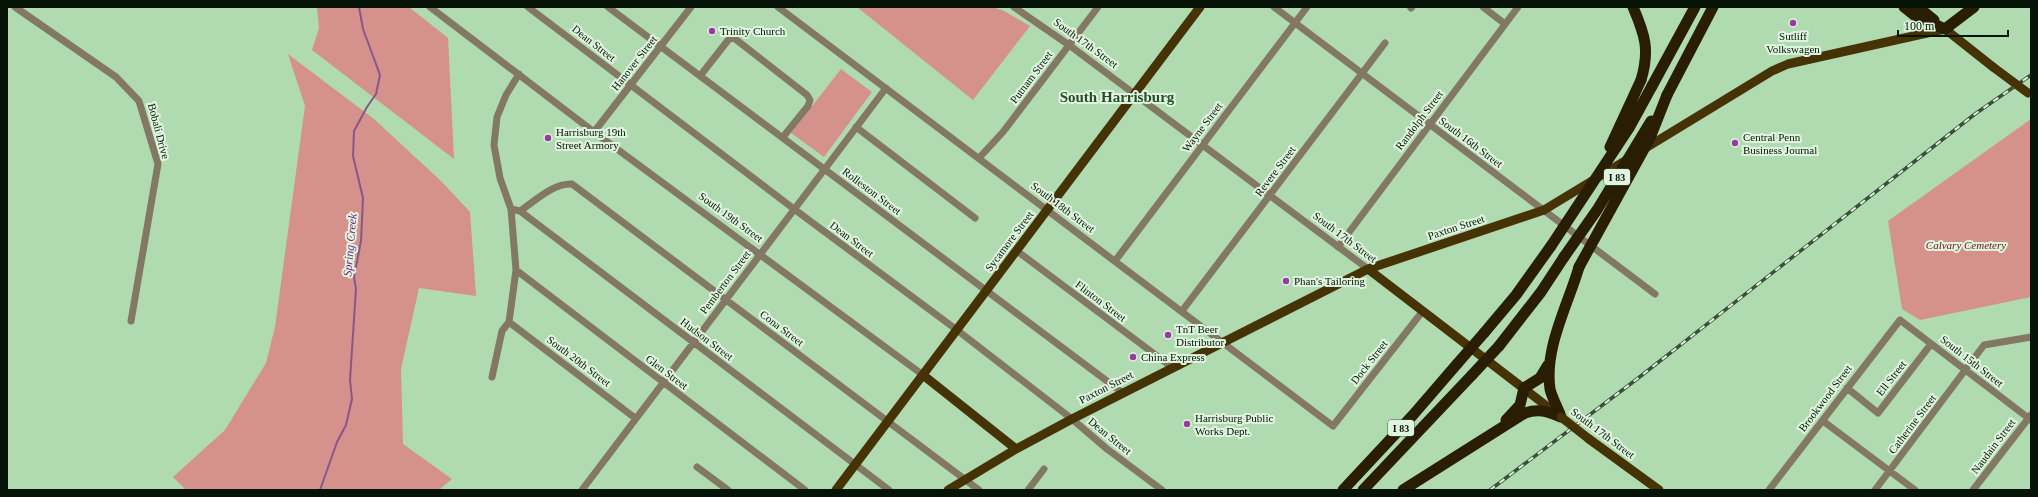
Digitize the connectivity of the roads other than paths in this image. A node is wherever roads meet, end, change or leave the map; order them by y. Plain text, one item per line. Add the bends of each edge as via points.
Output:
1 (15, 7) edge
2 (430, 7) edge
3 (528, 7) edge
4 (608, 7) edge
5 (692, 7) edge
6 (778, 7) edge
7 (1014, 7) edge
8 (1098, 7) edge
9 (1200, 7) edge
10 (1274, 7) edge
11 (1307, 7) edge
12 (1483, 7) edge
13 (1518, 7) edge
14 (1633, 7) edge
15 (1695, 7) edge
16 (1713, 7) edge
17 (1904, 7) edge
18 (1918, 7) edge
19 (1974, 7) edge
20 (1295, 23) junction
21 (1505, 24) junction
22 (1945, 30) junction
23 (1385, 43) dead end
24 (1069, 45) junction
25 (661, 46) junction
26 (1362, 73) junction
27 (519, 74) junction
28 (700, 76) junction
29 (630, 86) junction
30 (886, 88) junction
31 (1135, 94) junction
32 (1667, 95) junction
33 (2029, 95) edge
34 (1430, 124) junction
35 (856, 127) junction
36 (594, 132) junction
37 (783, 137) junction
38 (1202, 146) junction
39 (979, 158) junction
40 (824, 169) junction
41 (1270, 196) junction
42 (511, 209) junction
43 (794, 209) junction
44 (1047, 210) junction
45 (1544, 210) junction
46 (520, 211) junction
47 (974, 218) dead end
48 (1566, 224) junction
49 (1338, 247) junction
50 (1017, 251) junction
51 (760, 254) junction
52 (1115, 261) junction
53 (1368, 269) junction
54 (516, 270) junction
55 (987, 291) junction
56 (1655, 294) dead end
57 (725, 299) junction
58 (1182, 312) junction
59 (1422, 312) junction
60 (1900, 320) joint
61 (131, 322) dead end
62 (509, 322) junction
63 (957, 330) junction
64 (2031, 336) edge
65 (693, 342) junction
66 (1223, 343) junction
67 (1931, 344) junction
68 (1552, 357) junction
69 (1173, 368) junction
70 (1966, 370) junction
71 (923, 375) junction
72 (492, 378) dead end
73 (662, 382) junction
74 (1524, 388) junction
75 (1847, 388) junction
76 (1123, 393) junction
77 (1562, 417) junction
78 (635, 418) junction
79 (2030, 418) edge
80 (1072, 419) junction
81 (1823, 421) junction
82 (888, 422) junction
83 (1334, 426) joint
84 (1475, 446) junction
85 (1016, 449) junction
86 (855, 465) junction
87 (697, 467) dead end
88 (1044, 470) dead end
89 (1890, 471) junction
90 (965, 480) junction
91 (582, 490) edge
92 (728, 490) edge
93 (805, 490) edge
94 (836, 490) edge
95 (888, 490) edge
96 (948, 490) edge
97 (978, 490) edge
98 (1028, 490) edge
99 (1162, 490) edge
100 (1343, 490) edge
101 (1363, 490) edge
102 (1403, 490) edge
103 (1659, 490) edge
104 (1769, 490) edge
105 (1875, 490) edge
106 (1915, 490) edge
107 (1973, 490) edge

1 - 61 street, Bobali Drive via 116,77 139,101 158,164
2 - 27 street, South 19th Street
3 - 29 street, Dean Street
4 - 25 street, Rolleston Street
5 - 25 street, Hanover Street
6 - 30 street, South 18th Street
7 - 24 street, South 17th Street
8 - 24 street, Putnam Street
9 - 31 main road, Sycamore Street
10 - 20 street, South 16th Street
11 - 20 street, Wayne Street
12 - 21 street
13 - 21 street, Randolph Street
14 - 48 highway, bridge via 1644,32 1646,64 1597,174
15 - 48 highway, I 83, bridge via 1628,128
16 - 32 highway, I 83
17 - 22 highway via 1914,15
18 - 22 highway
19 - 22 highway, Paxton Street
20 - 26 street, South 16th Street
20 - 38 street, Wayne Street
21 - 34 street, Randolph Street
22 - 33 main road, bridge
22 - 45 main road, Paxton Street via 1788,64 1774,70
23 - 26 street, Revere Street
24 - 31 street, South 17th Street
24 - 39 street, Putnam Street via 1003,132
25 - 28 street, Rolleston Street
25 - 29 street, Hanover Street
26 - 34 street, South 16th Street
26 - 41 street, Revere Street
27 - 36 street, South 19th Street
27 - 42 street via 506,95 497,117 494,145 500,178
28 - 37 street, Rolleston Street
28 - 37 street via 729,39 734,38 810,100
29 - 36 street, Hanover Street
29 - 43 street, Dean Street
30 - 35 street, Pemberton Street
30 - 39 street, South 18th Street
31 - 38 street, South 17th Street
31 - 44 main road, Sycamore Street
32 - 68 highway, bridge via 1650,138 1579,267 1563,308
32 - 101 highway, I 83, bridge via 1597,210 1541,292 1499,346
34 - 45 street, South 16th Street
34 - 49 street, Randolph Street
35 - 40 street, Pemberton Street
35 - 47 street
36 - 51 street, South 19th Street
37 - 40 street, Rolleston Street
38 - 41 street, South 17th Street
38 - 52 street, Wayne Street
39 - 44 street, South 18th Street
40 - 43 street, Pemberton Street
40 - 55 street, Rolleston Street
41 - 49 street, South 17th Street
41 - 58 street, Revere Street
42 - 46 street, Hudson Street
42 - 54 street
43 - 51 street, Pemberton Street
43 - 63 street, Dean Street
44 - 50 main road, Sycamore Street
44 - 52 street, South 18th Street
45 - 53 main road, Paxton Street
45 - 56 street, South 16th Street
46 - 57 street, Cona Street via 557,186 572,184
46 - 65 street, Hudson Street
48 - 100 highway, I 83, bridge via 1516,295 1484,334
49 - 53 street, South 17th Street
50 - 55 main road, Sycamore Street
50 - 69 street, Flinton Street
51 - 57 street, Pemberton Street
51 - 71 street, South 19th Street
52 - 58 street, South 18th Street
53 - 59 main road, South 17th Street
53 - 66 main road, Paxton Street
54 - 62 street
54 - 73 street, Glen Street
55 - 63 main road, Sycamore Street
55 - 76 street, Rolleston Street
57 - 65 street, Pemberton Street
57 - 82 street, Cona Street
58 - 66 street, South 18th Street
59 - 74 main road, South 17th Street
59 - 83 street, Dock Street
60 - 67 street, South 15th Street
60 - 75 street, Brookwood Street
62 - 72 street via 502,331
62 - 78 street, South 20th Street
63 - 71 main road, Sycamore Street
63 - 80 street, Dean Street
64 - 70 street, Catherine Street via 1984,345
65 - 73 street, Pemberton Street
65 - 86 street, Hudson Street
66 - 69 main road, Paxton Street
66 - 83 street, South 18th Street
67 - 70 street, South 15th Street
67 - 75 street, Ell Street via 1878,413
68 - 74 highway via 1540,378
68 - 77 highway via 1550,391
69 - 76 main road, Paxton Street
70 - 79 street, South 15th Street
70 - 89 street, Catherine Street
71 - 82 main road, Sycamore Street
71 - 85 main road, South 19th Street
73 - 78 street, Pemberton Street
73 - 93 street, Glen Street
74 - 77 main road, South 17th Street
74 - 84 highway via 1522,400 1516,410
75 - 81 street, Brookwood Street
76 - 80 main road, Paxton Street
77 - 84 highway via 1542,410 1525,413
77 - 103 main road, South 17th Street, bridge
78 - 91 street, Pemberton Street
79 - 107 street, Naudain Street
80 - 85 main road, Paxton Street
80 - 99 street, Dean Street via 1106,449
81 - 89 street
81 - 104 street, Brookwood Street
82 - 86 main road, Sycamore Street
82 - 90 street, Cona Street
84 - 102 highway
85 - 90 main road, Paxton Street
86 - 94 main road, Sycamore Street
86 - 95 street, Hudson Street
87 - 92 street
88 - 98 street
89 - 105 street, Catherine Street
89 - 106 street
90 - 96 main road, Paxton Street
90 - 97 street, Cona Street

